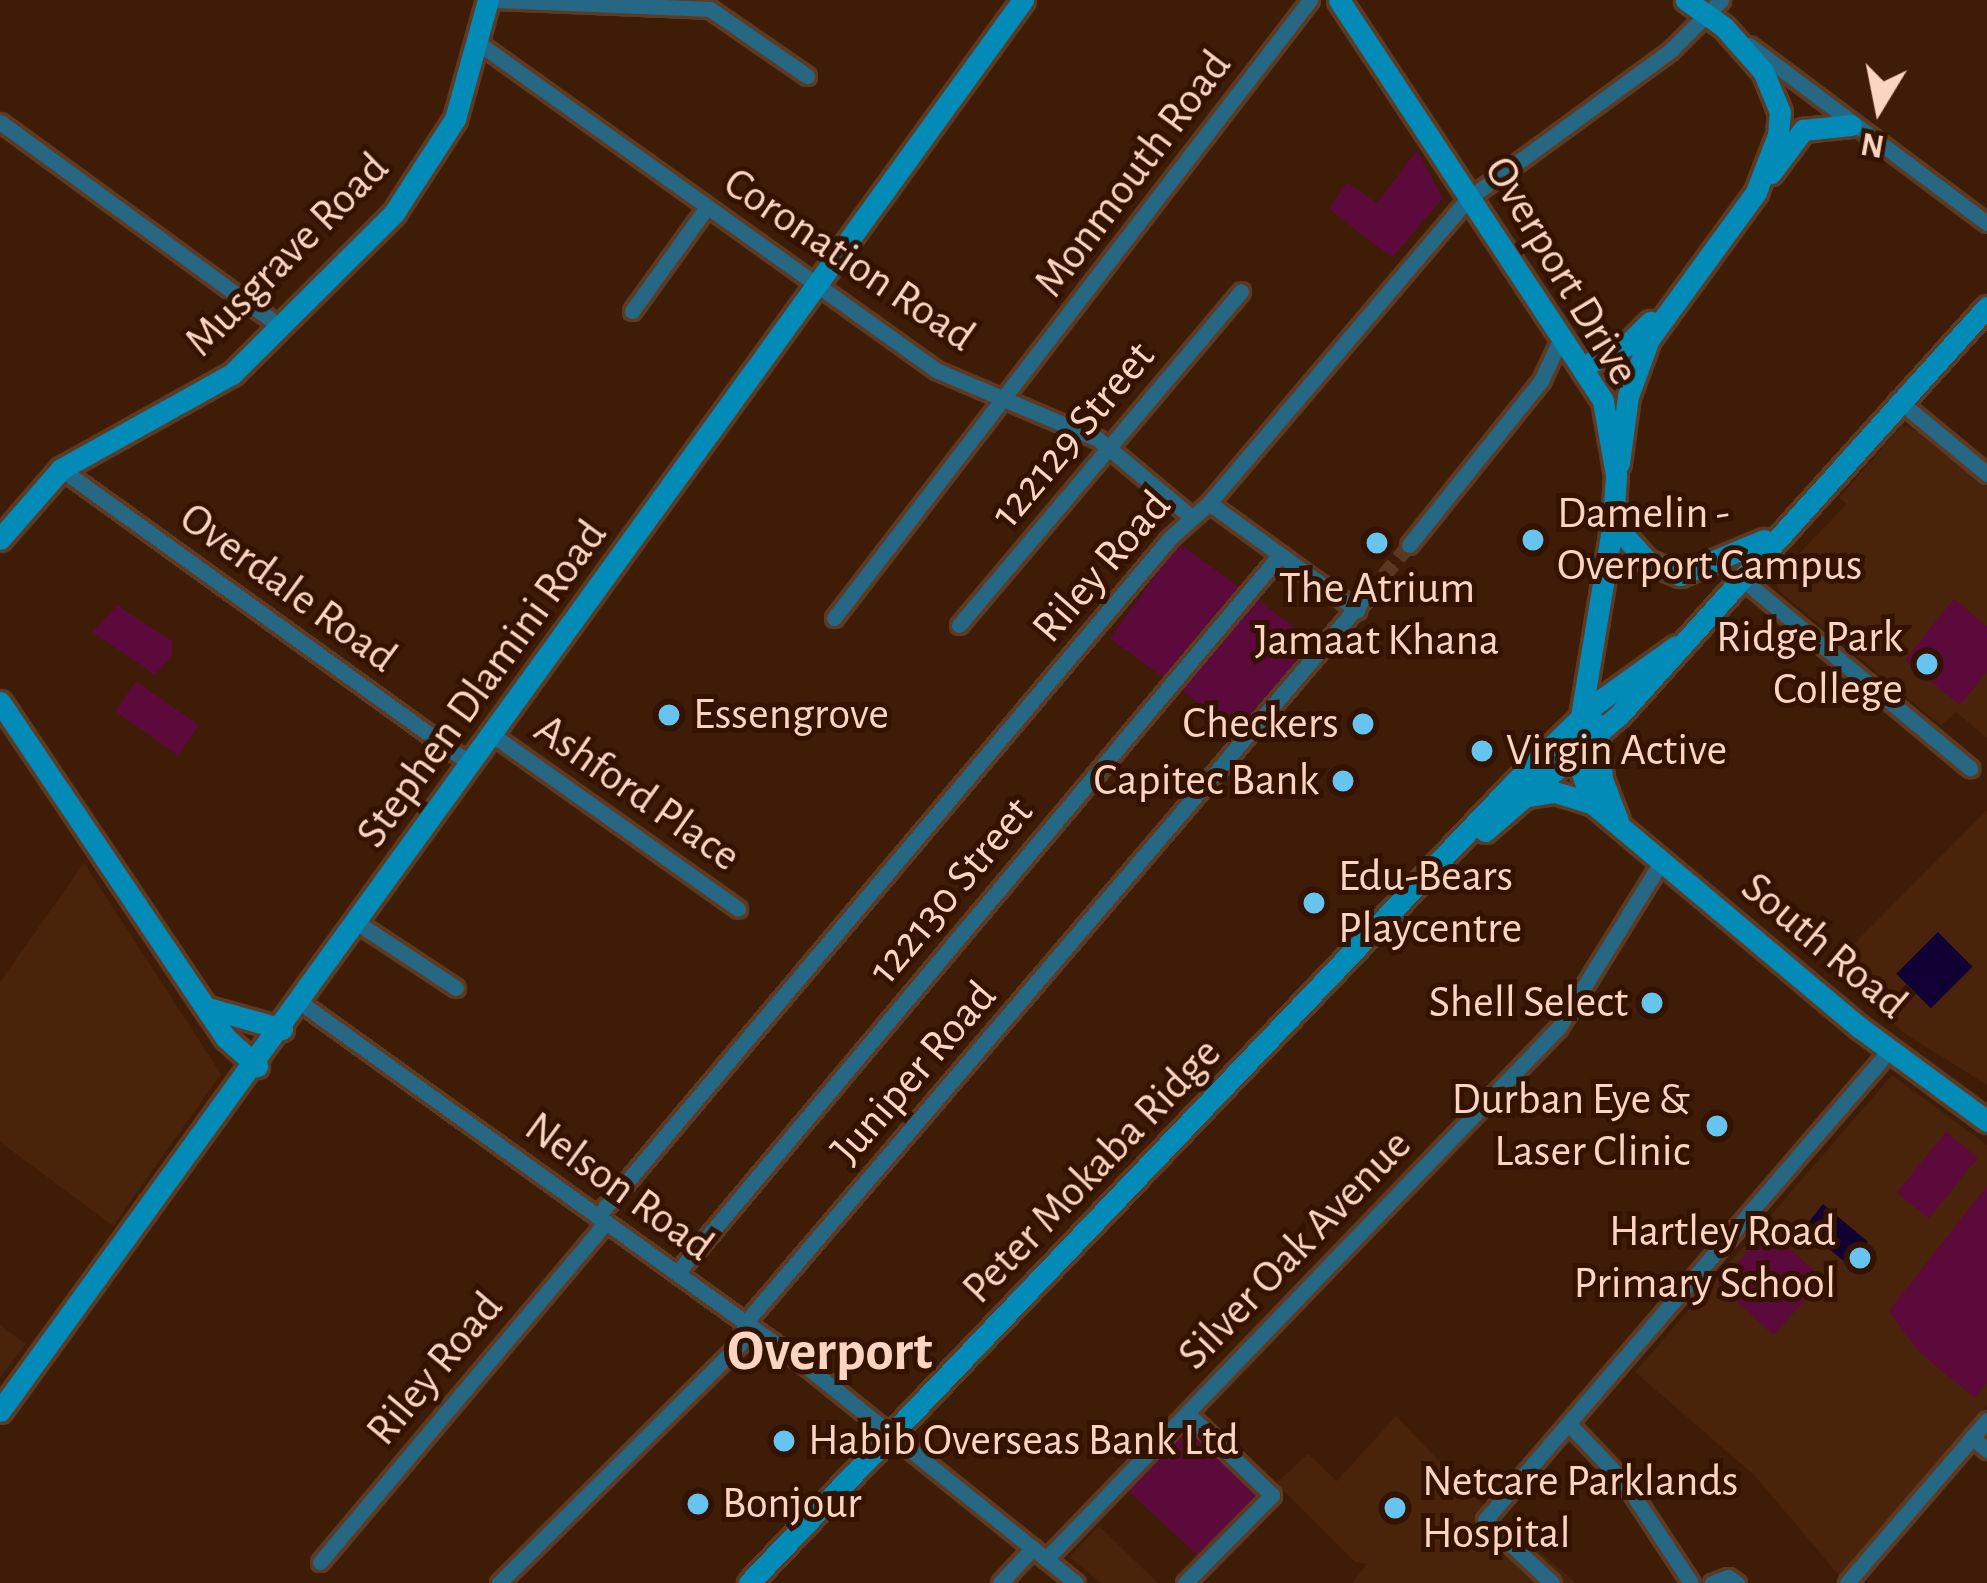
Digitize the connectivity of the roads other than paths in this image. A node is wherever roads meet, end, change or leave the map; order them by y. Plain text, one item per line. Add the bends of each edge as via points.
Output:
1 (488, 0) edge
2 (498, 0) edge
3 (1023, 0) edge
4 (1310, 0) edge
5 (1339, 0) edge
6 (1686, 0) edge
7 (1718, 14) edge
8 (477, 42) junction
9 (807, 76) dead end
10 (0, 122) edge
11 (1851, 125) junction
12 (1756, 192) junction
13 (1469, 198) junction
14 (707, 207) junction
15 (1987, 223) edge
16 (818, 284) junction
17 (1241, 291) dead end
18 (1987, 307) edge
19 (1663, 308) junction
20 (632, 311) dead end
21 (281, 327) junction
22 (1563, 334) junction
23 (1582, 366) junction
24 (1541, 381) junction
25 (1006, 398) junction
26 (1898, 400) junction
27 (1109, 447) junction
28 (61, 470) junction
29 (1987, 474) edge
30 (1616, 475) junction
31 (1209, 502) junction
32 (1190, 515) junction
33 (1613, 524) junction
34 (1776, 534) junction
35 (0, 539) edge
36 (1409, 545) tunnel mouth
37 (1280, 555) junction
38 (1741, 578) junction
39 (1370, 593) tunnel mouth
40 (1357, 610) junction
41 (834, 618) dead end
42 (959, 625) dead end
43 (1676, 646) junction
44 (0, 702) edge
45 (1588, 703) junction
46 (1598, 735) junction
47 (494, 736) junction
48 (1575, 752) junction
49 (472, 765) junction
50 (1970, 768) dead end
51 (1528, 796) junction
52 (1592, 803) junction
53 (1618, 822) junction
54 (1662, 861) junction
55 (1442, 865) junction
56 (738, 909) dead end
57 (359, 924) junction
58 (456, 988) dead end
59 (302, 1003) junction
60 (208, 1007) junction
61 (282, 1030) junction
62 (1889, 1051) junction
63 (257, 1066) junction
64 (1987, 1121) edge
65 (601, 1220) junction
66 (677, 1273) junction
67 (745, 1324) junction
68 (0, 1411) edge
69 (1187, 1413) junction
70 (1987, 1420) edge
71 (1570, 1425) junction
72 (892, 1433) junction
73 (1972, 1437) junction
74 (1987, 1450) edge
75 (1040, 1554) junction
76 (320, 1562) dead end
77 (499, 1583) edge
78 (748, 1583) edge
79 (1000, 1583) edge
80 (1076, 1583) edge
81 (1184, 1583) edge
82 (1552, 1583) edge
83 (1691, 1583) edge
84 (1712, 1583) edge
85 (1737, 1583) edge
86 (1847, 1583) edge

1 - 8 street, Musgrave Road
2 - 9 street via 710,9
3 - 16 street, Stephen Dlamini Road
4 - 25 street, Monmouth Road
5 - 13 street, Overport Drive
6 - 7 street
7 - 11 street
7 - 12 street via 1763,71 1780,112
7 - 13 street, Riley Road
8 - 14 street, Coronation Road
8 - 21 street, Musgrave Road via 434,158 394,213
10 - 21 street
11 - 12 street via 1803,130
11 - 15 street
12 - 19 street
13 - 22 street, Overport Drive
13 - 31 street, Riley Road
14 - 16 street, Coronation Road
14 - 20 street
16 - 25 street, Coronation Road via 936,370
16 - 47 street, Stephen Dlamini Road
17 - 27 street, 122129 Street
18 - 26 street, Peter Mokaba Ridge
19 - 23 street via 1627,345
19 - 30 street via 1635,368
21 - 28 street, Musgrave Road via 209,391
22 - 23 street, Overport Drive
22 - 24 street
23 - 24 street
23 - 30 street, Overport Drive via 1603,401
24 - 36 street
25 - 27 street, Coronation Road
25 - 41 street, Monmouth Road
26 - 29 street
26 - 34 street, Peter Mokaba Ridge
27 - 32 street, Coronation Road
27 - 42 street, 122129 Street
28 - 35 street, Musgrave Road
28 - 49 street, Overdale Road
30 - 33 street, Overport Drive
31 - 32 street, Riley Road
31 - 37 street
32 - 65 street, Riley Road
33 - 34 street via 1647,561 1680,575
33 - 45 street, Overport Drive
34 - 38 street, Peter Mokaba Ridge
37 - 40 street
37 - 66 street, 122130 Street
38 - 43 street, Peter Mokaba Ridge
38 - 50 street
39 - 40 street, Juniper Road
40 - 67 street, Juniper Road
43 - 45 street, Peter Mokaba Ridge
43 - 46 street, Peter Mokaba Ridge
44 - 60 street
45 - 46 street
45 - 48 street
45 - 55 street, Peter Mokaba Ridge
46 - 48 street, Peter Mokaba Ridge
46 - 53 street
47 - 49 street, Stephen Dlamini Road
47 - 56 street, Ashford Place
48 - 51 street, Peter Mokaba Ridge
48 - 52 street
49 - 57 street, Stephen Dlamini Road
51 - 52 street via 1556,792
51 - 55 street, Peter Mokaba Ridge
52 - 53 street, South Road
53 - 54 street, South Road
54 - 62 street, South Road
54 - 69 street, Silver Oak Avenue via 1559,1027
55 - 72 street, Peter Mokaba Ridge
57 - 58 street
57 - 59 street, Stephen Dlamini Road
59 - 61 street, Stephen Dlamini Road
59 - 65 street, Nelson Road
60 - 61 street
60 - 63 street via 231,1045
61 - 63 street, Stephen Dlamini Road
62 - 64 street, South Road
62 - 71 street
63 - 68 street, Stephen Dlamini Road
65 - 66 street, Nelson Road
65 - 76 street, Riley Road
66 - 67 street, Nelson Road
67 - 72 street, Nelson Road
67 - 77 street, Juniper Road via 734,1351
69 - 75 street, Silver Oak Avenue
69 - 81 street via 1272,1495
70 - 73 street
71 - 82 street via 1485,1520
71 - 83 street via 1626,1484
72 - 75 street, Nelson Road
72 - 78 street, Peter Mokaba Ridge
73 - 74 street
73 - 86 street
75 - 79 street, Silver Oak Avenue
75 - 80 street, Nelson Road
84 - 85 street

